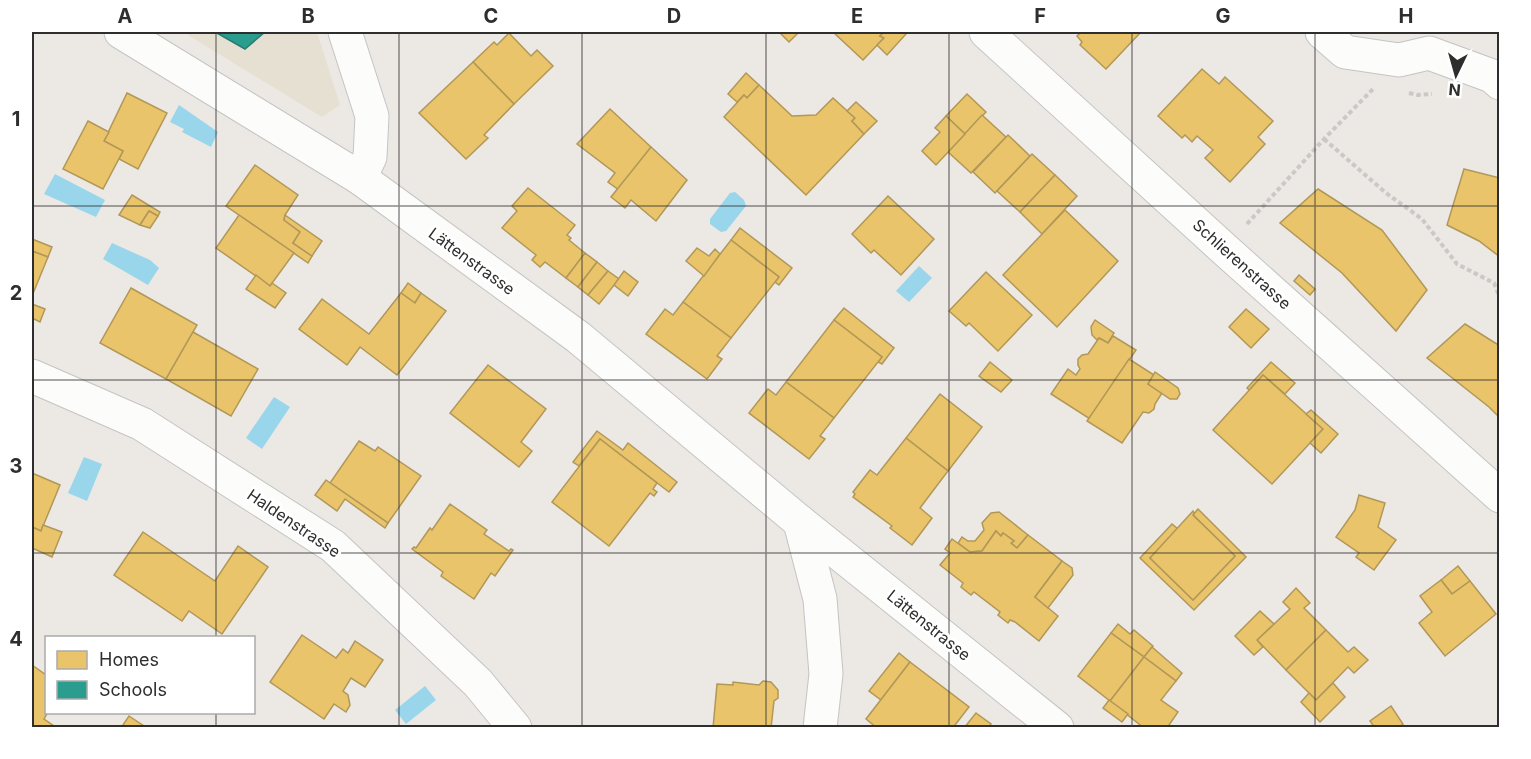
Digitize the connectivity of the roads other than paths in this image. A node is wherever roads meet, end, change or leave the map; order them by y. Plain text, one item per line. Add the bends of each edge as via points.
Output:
1 (122, 32) edge
2 (345, 32) edge
3 (986, 32) edge
4 (1322, 32) edge
5 (1500, 83) edge
6 (360, 178) junction
7 (32, 376) edge
8 (1500, 496) edge
9 (800, 522) junction
10 (515, 728) edge
11 (820, 728) edge
12 (1057, 728) edge

1 - 6 street, Lättenstrasse
2 - 6 street via 372,116 370,157
3 - 8 street, Schlierenstrasse
4 - 5 street via 1345,52 1398,60 1430,53 1492,76
6 - 9 street, Lättenstrasse via 578,337
7 - 10 street, Haldenstrasse via 142,424 333,546 478,684
9 - 11 street via 820,599 826,674
9 - 12 street, Lättenstrasse

